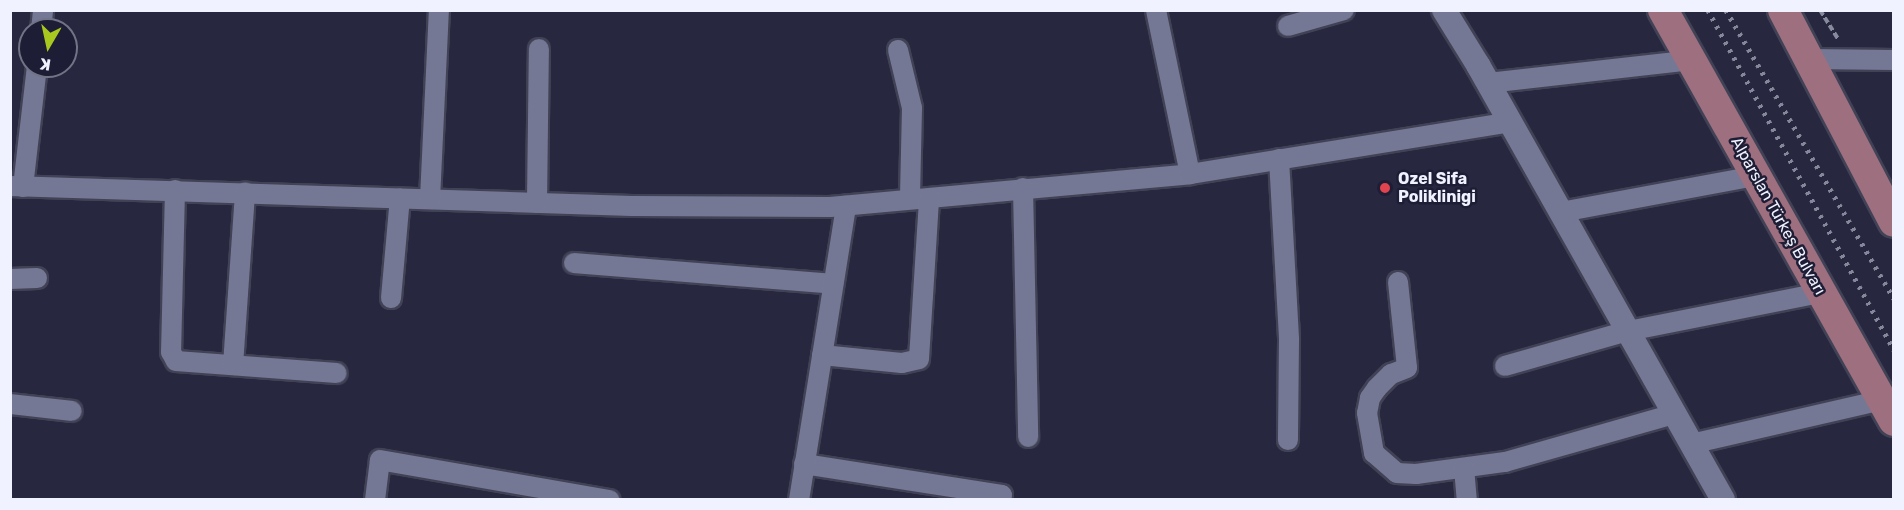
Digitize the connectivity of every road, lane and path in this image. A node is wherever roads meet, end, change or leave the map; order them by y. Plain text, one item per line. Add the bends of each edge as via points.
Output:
1 (439, 10) edge
2 (1156, 10) edge
3 (1344, 10) edge
4 (1444, 10) edge
5 (1663, 10) edge
6 (1783, 10) edge
7 (1288, 26) dead end
8 (539, 50) dead end
9 (898, 50) dead end
10 (1809, 59) junction
11 (1692, 60) junction
12 (1893, 60) edge
13 (35, 78) edge
14 (1488, 83) junction
15 (1510, 122) junction
16 (1278, 159) junction
17 (1190, 174) junction
18 (1755, 176) junction
19 (17, 187) edge
20 (1023, 188) junction
21 (1885, 188) edge
22 (175, 190) junction
23 (245, 192) junction
24 (400, 198) junction
25 (919, 198) junction
26 (430, 199) junction
27 (537, 203) junction
28 (846, 206) junction
29 (1561, 212) junction
30 (1893, 222) edge
31 (574, 263) dead end
32 (37, 278) dead end
33 (10, 279) edge
34 (1398, 282) dead end
35 (833, 284) junction
36 (1820, 293) junction
37 (391, 298) dead end
38 (1628, 331) junction
39 (822, 355) junction
40 (233, 365) junction
41 (1505, 366) dead end
42 (337, 373) dead end
43 (10, 404) edge
44 (1887, 410) edge
45 (72, 411) dead end
46 (1674, 414) junction
47 (1028, 437) dead end
48 (1288, 440) dead end
49 (1691, 444) junction
50 (804, 464) junction
51 (1464, 468) junction
52 (375, 500) edge
53 (610, 500) edge
54 (798, 500) edge
55 (1002, 500) edge
56 (1467, 500) edge
57 (1722, 500) edge

1 - 26 street
2 - 17 street
3 - 7 street
4 - 14 street
5 - 11 main road, Alparslan Türkeş Bulvarı
6 - 10 main road
8 - 27 street
9 - 25 street via 912,108
10 - 12 street
10 - 21 main road
11 - 14 street
11 - 18 main road, Alparslan Türkeş Bulvarı
13 - 19 street
14 - 15 street
15 - 16 street
15 - 29 street
16 - 17 street
16 - 48 street via 1289,340
17 - 20 street
18 - 29 street
18 - 36 main road, Alparslan Türkeş Bulvarı
19 - 22 street
20 - 25 street
20 - 47 street
21 - 30 main road
22 - 23 street
22 - 40 street via 171,352 176,361
23 - 24 street
23 - 40 street
24 - 26 street
24 - 37 street
25 - 28 street
25 - 39 street via 919,359 902,363
26 - 27 street
27 - 28 street
28 - 35 street
29 - 38 street
31 - 35 street
32 - 33 street
34 - 51 street via 1407,368 1391,374 1370,398 1367,413 1374,453 1383,464 1404,475
35 - 39 street
36 - 38 street
36 - 44 main road, Alparslan Türkeş Bulvarı
38 - 41 street
38 - 46 street
39 - 50 street
40 - 42 street
43 - 45 street
44 - 49 street
46 - 49 street
46 - 51 street via 1505,462
49 - 57 street
50 - 54 street
50 - 55 street via 1002,495
51 - 56 street
52 - 53 street via 380,460

